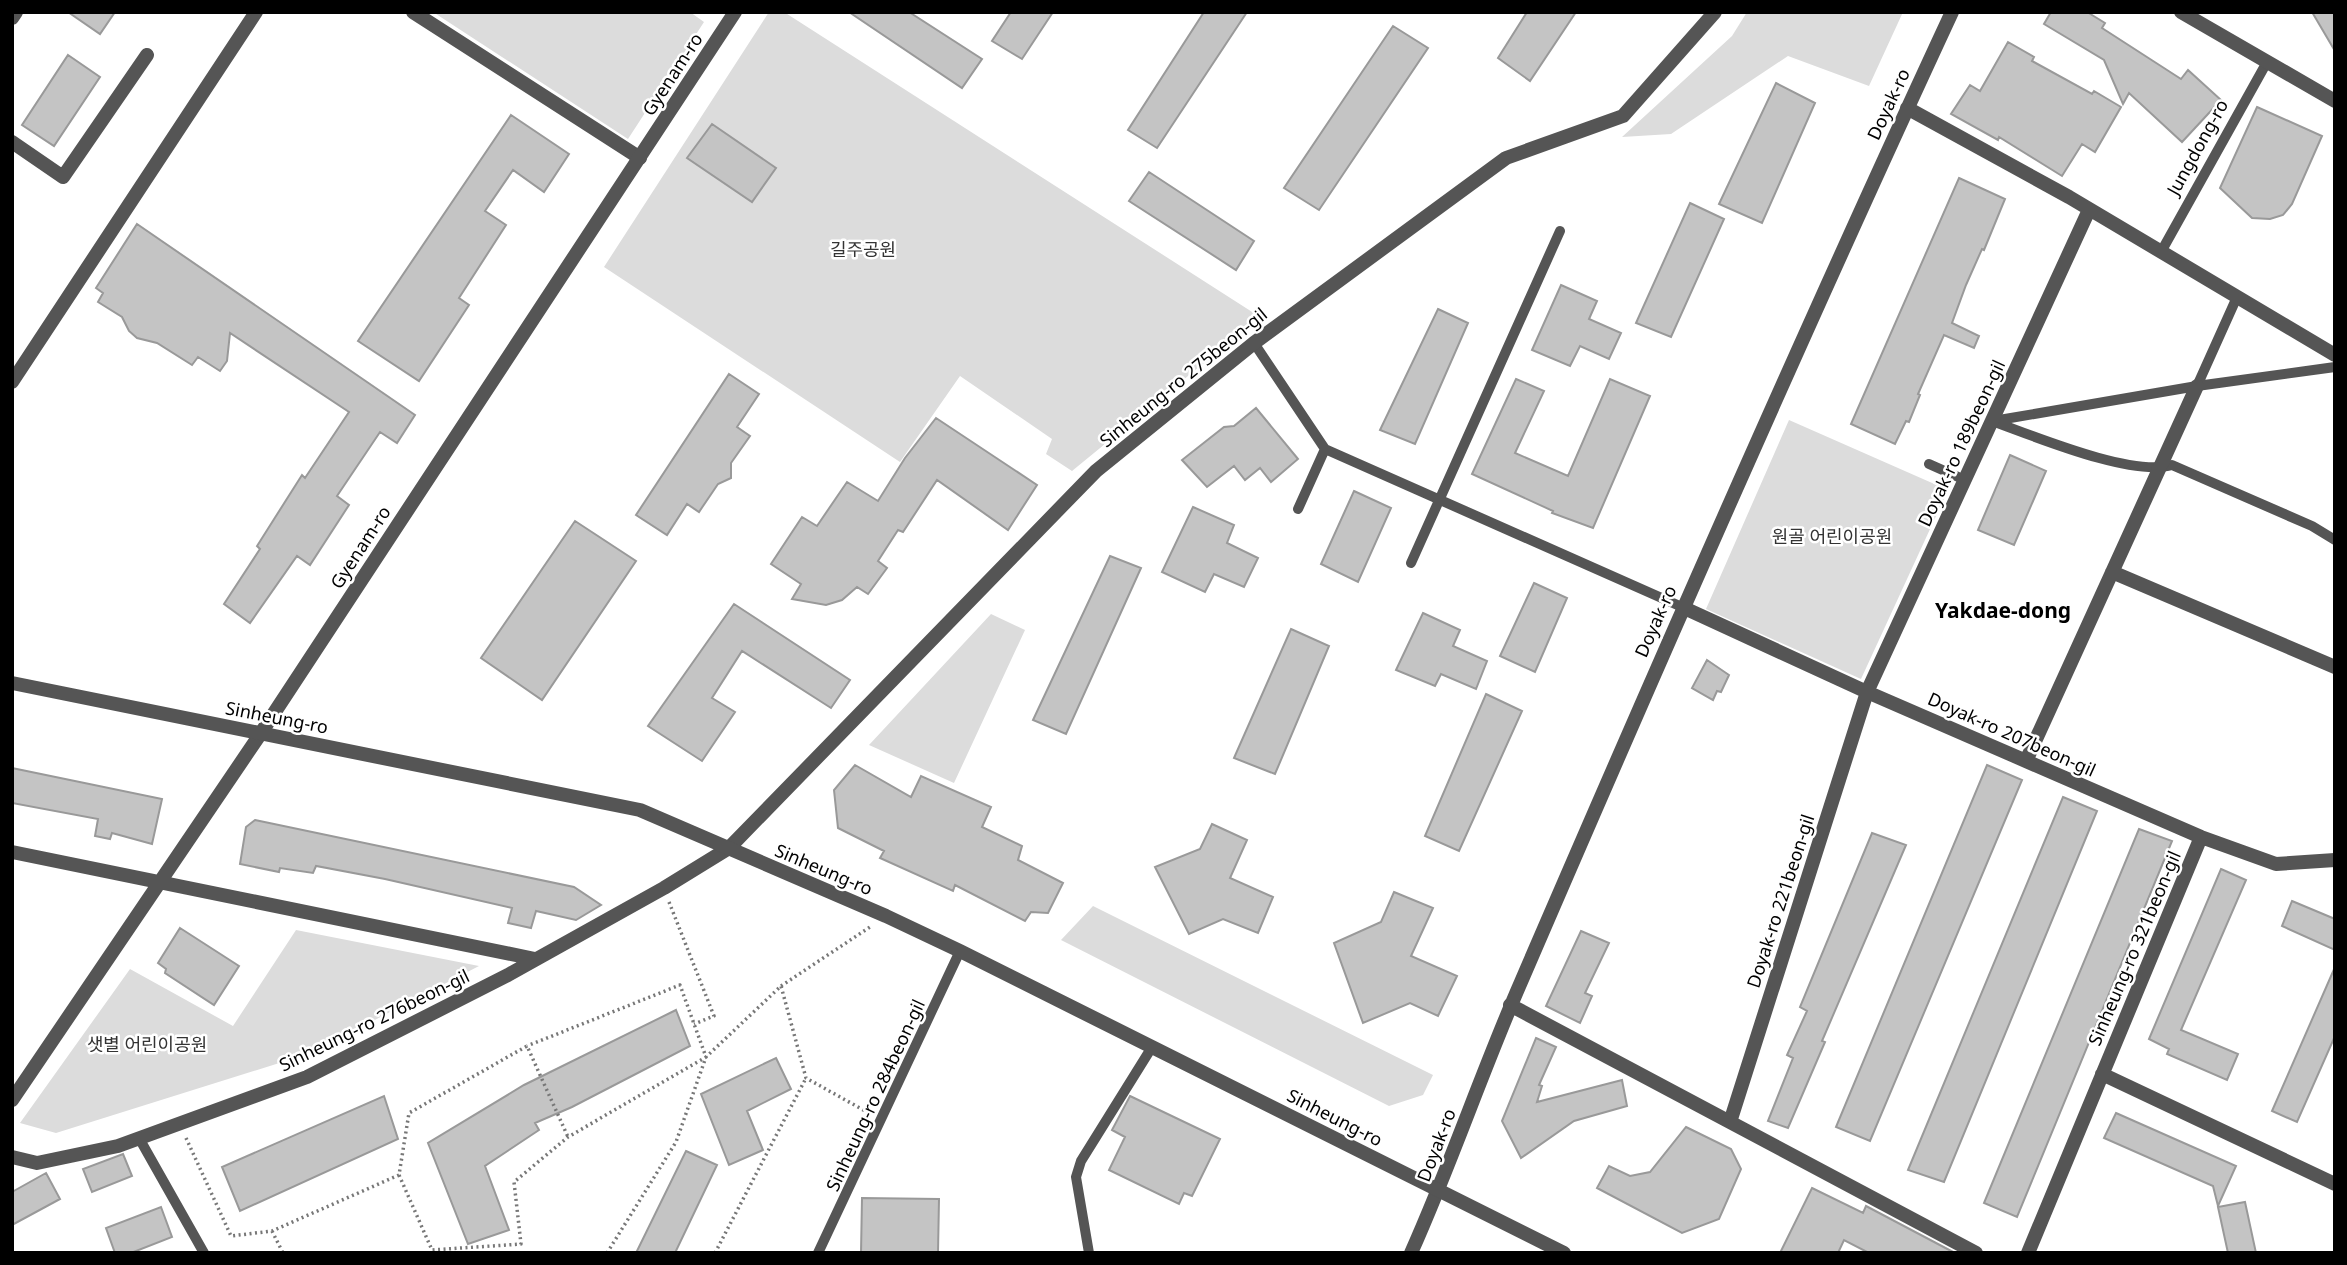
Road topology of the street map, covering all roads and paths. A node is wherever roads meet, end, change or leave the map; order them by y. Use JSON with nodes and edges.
{"nodes":[{"id":1,"x":16,"y":12,"type":"edge"},
{"id":2,"x":256,"y":12,"type":"edge"},
{"id":3,"x":414,"y":12,"type":"edge"},
{"id":4,"x":735,"y":12,"type":"edge"},
{"id":5,"x":1716,"y":12,"type":"edge"},
{"id":6,"x":1952,"y":12,"type":"edge"},
{"id":7,"x":2181,"y":12,"type":"edge"},
{"id":8,"x":12,"y":18,"type":"edge"},
{"id":9,"x":147,"y":55,"type":"dead end"},
{"id":10,"x":2267,"y":62,"type":"junction"},
{"id":11,"x":2335,"y":101,"type":"edge"},
{"id":12,"x":1907,"y":108,"type":"junction"},
{"id":13,"x":12,"y":142,"type":"edge"},
{"id":14,"x":640,"y":158,"type":"junction"},
{"id":15,"x":2089,"y":210,"type":"junction"},
{"id":16,"x":1560,"y":231,"type":"dead end"},
{"id":17,"x":2161,"y":252,"type":"junction"},
{"id":18,"x":2237,"y":297,"type":"junction"},
{"id":19,"x":1254,"y":343,"type":"junction"},
{"id":20,"x":2335,"y":355,"type":"edge"},
{"id":21,"x":2335,"y":367,"type":"edge"},
{"id":22,"x":12,"y":382,"type":"edge"},
{"id":23,"x":2197,"y":386,"type":"junction"},
{"id":24,"x":1992,"y":421,"type":"junction"},
{"id":25,"x":1325,"y":449,"type":"junction"},
{"id":26,"x":1929,"y":464,"type":"dead end"},
{"id":27,"x":2159,"y":469,"type":"junction"},
{"id":28,"x":1965,"y":480,"type":"junction"},
{"id":29,"x":1440,"y":500,"type":"junction"},
{"id":30,"x":1298,"y":509,"type":"dead end"},
{"id":31,"x":2335,"y":540,"type":"edge"},
{"id":32,"x":1411,"y":563,"type":"dead end"},
{"id":33,"x":2112,"y":572,"type":"junction"},
{"id":34,"x":1682,"y":607,"type":"junction"},
{"id":35,"x":2335,"y":667,"type":"edge"},
{"id":36,"x":12,"y":683,"type":"edge"},
{"id":37,"x":1867,"y":692,"type":"junction"},
{"id":38,"x":261,"y":733,"type":"junction"},
{"id":39,"x":2026,"y":761,"type":"junction"},
{"id":40,"x":2201,"y":837,"type":"junction"},
{"id":41,"x":729,"y":848,"type":"junction"},
{"id":42,"x":15,"y":858,"type":"edge"},
{"id":43,"x":2335,"y":860,"type":"edge"},
{"id":44,"x":158,"y":884,"type":"junction"},
{"id":45,"x":664,"y":888,"type":"junction"},
{"id":46,"x":886,"y":916,"type":"junction"},
{"id":47,"x":960,"y":951,"type":"junction"},
{"id":48,"x":536,"y":959,"type":"junction"},
{"id":49,"x":781,"y":986,"type":"junction"},
{"id":50,"x":1510,"y":1006,"type":"junction"},
{"id":51,"x":694,"y":1024,"type":"junction"},
{"id":52,"x":527,"y":1046,"type":"junction"},
{"id":53,"x":1152,"y":1047,"type":"junction"},
{"id":54,"x":706,"y":1057,"type":"junction"},
{"id":55,"x":2102,"y":1074,"type":"junction"},
{"id":56,"x":806,"y":1078,"type":"junction"},
{"id":57,"x":12,"y":1100,"type":"edge"},
{"id":58,"x":881,"y":1120,"type":"junction"},
{"id":59,"x":1730,"y":1122,"type":"junction"},
{"id":60,"x":179,"y":1123,"type":"junction"},
{"id":61,"x":568,"y":1137,"type":"junction"},
{"id":62,"x":139,"y":1138,"type":"junction"},
{"id":63,"x":12,"y":1157,"type":"edge"},
{"id":64,"x":400,"y":1175,"type":"junction"},
{"id":65,"x":2335,"y":1184,"type":"edge"},
{"id":66,"x":1439,"y":1190,"type":"junction"},
{"id":67,"x":272,"y":1231,"type":"junction"},
{"id":68,"x":521,"y":1244,"type":"junction"},
{"id":69,"x":432,"y":1250,"type":"junction"},
{"id":70,"x":204,"y":1253,"type":"edge"},
{"id":71,"x":283,"y":1253,"type":"edge"},
{"id":72,"x":426,"y":1253,"type":"edge"},
{"id":73,"x":519,"y":1253,"type":"edge"},
{"id":74,"x":607,"y":1253,"type":"edge"},
{"id":75,"x":715,"y":1253,"type":"edge"},
{"id":76,"x":818,"y":1253,"type":"edge"},
{"id":77,"x":1089,"y":1253,"type":"edge"},
{"id":78,"x":1411,"y":1253,"type":"edge"},
{"id":79,"x":1564,"y":1253,"type":"edge"},
{"id":80,"x":1976,"y":1253,"type":"edge"},
{"id":81,"x":2028,"y":1253,"type":"edge"}],
"edges":[{"from":1,"to":8,"type":"street"},
{"from":2,"to":22,"type":"street"},
{"from":3,"to":14,"type":"street"},
{"from":4,"to":14,"type":"street","name":"Gyenam-ro"},
{"from":5,"to":19,"type":"street","name":"Sinheung-ro 275beon-gil"},
{"from":6,"to":12,"type":"street","name":"Doyak-ro"},
{"from":7,"to":10,"type":"street"},
{"from":9,"to":13,"type":"street"},
{"from":10,"to":11,"type":"street"},
{"from":10,"to":17,"type":"lane","name":"Jungdong-ro"},
{"from":12,"to":15,"type":"street"},
{"from":12,"to":34,"type":"street","name":"Doyak-ro"},
{"from":14,"to":38,"type":"street","name":"Gyenam-ro"},
{"from":15,"to":17,"type":"street"},
{"from":15,"to":24,"type":"street","name":"Doyak-ro 189beon-gil"},
{"from":16,"to":29,"type":"lane"},
{"from":17,"to":18,"type":"street"},
{"from":18,"to":20,"type":"street"},
{"from":18,"to":23,"type":"lane"},
{"from":19,"to":25,"type":"lane"},
{"from":19,"to":41,"type":"street","name":"Sinheung-ro 275beon-gil"},
{"from":21,"to":23,"type":"lane"},
{"from":23,"to":24,"type":"lane"},
{"from":23,"to":27,"type":"street"},
{"from":24,"to":27,"type":"lane"},
{"from":24,"to":28,"type":"street","name":"Doyak-ro 189beon-gil"},
{"from":25,"to":29,"type":"lane"},
{"from":25,"to":30,"type":"lane"},
{"from":26,"to":28,"type":"lane"},
{"from":27,"to":31,"type":"lane"},
{"from":27,"to":33,"type":"street"},
{"from":28,"to":37,"type":"street","name":"Doyak-ro 189beon-gil"},
{"from":29,"to":32,"type":"lane"},
{"from":29,"to":34,"type":"lane"},
{"from":33,"to":35,"type":"street"},
{"from":33,"to":39,"type":"street"},
{"from":34,"to":37,"type":"street","name":"Doyak-ro 207beon-gil"},
{"from":34,"to":50,"type":"street","name":"Doyak-ro"},
{"from":36,"to":38,"type":"street","name":"Sinheung-ro"},
{"from":37,"to":39,"type":"street","name":"Doyak-ro 207beon-gil"},
{"from":37,"to":59,"type":"street","name":"Doyak-ro 221beon-gil"},
{"from":38,"to":41,"type":"street","name":"Sinheung-ro"},
{"from":38,"to":44,"type":"street","name":"Gyenam-ro"},
{"from":39,"to":40,"type":"street","name":"Doyak-ro 207beon-gil"},
{"from":40,"to":43,"type":"street","name":"Doyak-ro 207beon-gil"},
{"from":40,"to":55,"type":"street","name":"Sinheung-ro 321beon-gil"},
{"from":41,"to":45,"type":"street","name":"Sinheung-ro 276beon-gil"},
{"from":41,"to":46,"type":"street","name":"Sinheung-ro"},
{"from":42,"to":44,"type":"street"},
{"from":44,"to":48,"type":"street"},
{"from":44,"to":57,"type":"street","name":"Gyenam-ro"},
{"from":45,"to":48,"type":"street","name":"Sinheung-ro 276beon-gil"},
{"from":45,"to":51,"type":"path"},
{"from":46,"to":47,"type":"street","name":"Sinheung-ro"},
{"from":46,"to":49,"type":"path"},
{"from":47,"to":53,"type":"street","name":"Sinheung-ro"},
{"from":47,"to":58,"type":"lane","name":"Sinheung-ro 284beon-gil"},
{"from":48,"to":60,"type":"street","name":"Sinheung-ro 276beon-gil"},
{"from":49,"to":54,"type":"path"},
{"from":49,"to":56,"type":"path"},
{"from":50,"to":59,"type":"street"},
{"from":50,"to":66,"type":"street","name":"Doyak-ro"},
{"from":51,"to":52,"type":"path"},
{"from":51,"to":54,"type":"path"},
{"from":52,"to":61,"type":"path"},
{"from":52,"to":64,"type":"path"},
{"from":53,"to":66,"type":"street","name":"Sinheung-ro"},
{"from":53,"to":77,"type":"lane"},
{"from":54,"to":61,"type":"path"},
{"from":54,"to":74,"type":"path"},
{"from":55,"to":65,"type":"street","name":"Sinheung-ro 321beon-gil"},
{"from":55,"to":81,"type":"street","name":"Sinheung-ro 321beon-gil"},
{"from":56,"to":58,"type":"path"},
{"from":56,"to":75,"type":"path"},
{"from":58,"to":76,"type":"lane","name":"Sinheung-ro 284beon-gil"},
{"from":59,"to":80,"type":"street"},
{"from":60,"to":62,"type":"street","name":"Sinheung-ro 276beon-gil"},
{"from":60,"to":67,"type":"path"},
{"from":61,"to":68,"type":"path"},
{"from":62,"to":63,"type":"street","name":"Sinheung-ro 276beon-gil"},
{"from":62,"to":70,"type":"lane"},
{"from":64,"to":67,"type":"path"},
{"from":64,"to":69,"type":"path"},
{"from":66,"to":78,"type":"street","name":"Doyak-ro"},
{"from":66,"to":79,"type":"street","name":"Sinheung-ro"},
{"from":67,"to":71,"type":"path"},
{"from":68,"to":69,"type":"path"},
{"from":68,"to":73,"type":"path"},
{"from":69,"to":72,"type":"path"}]}
